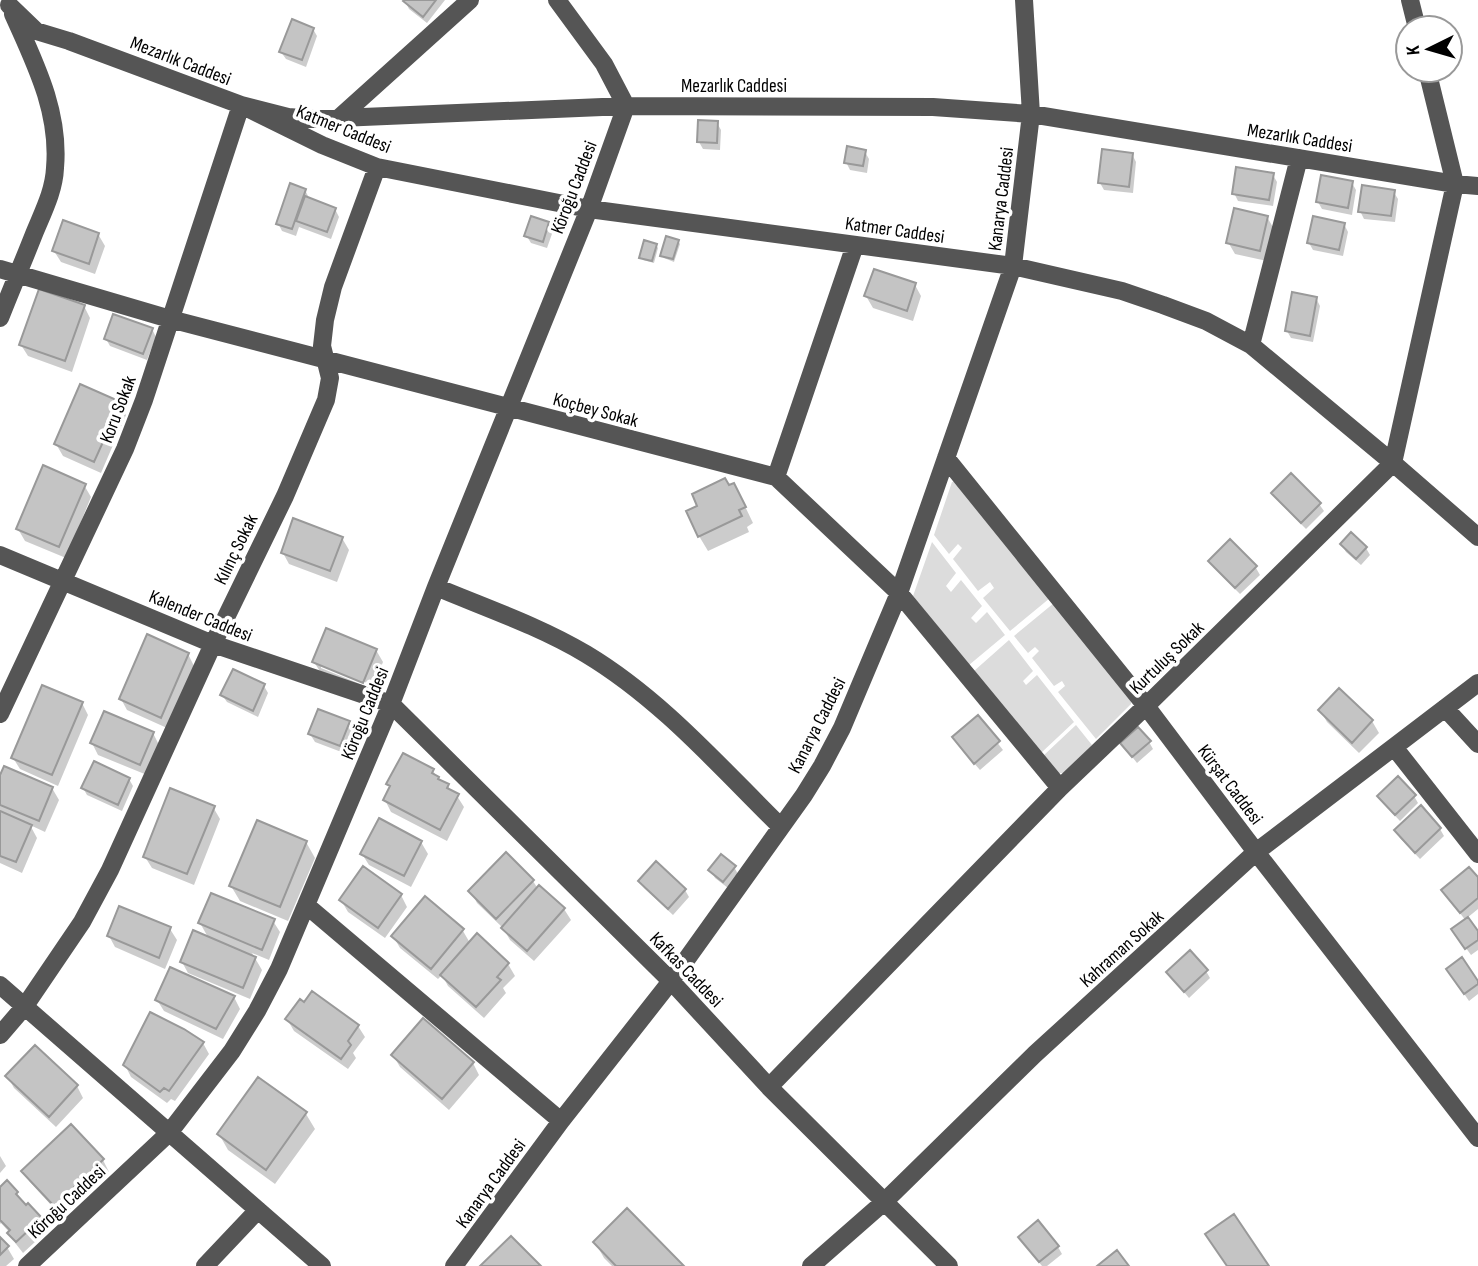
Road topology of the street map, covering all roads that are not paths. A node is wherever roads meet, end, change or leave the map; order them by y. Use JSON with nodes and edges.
{"nodes":[{"id":1,"x":470,"y":0,"type":"edge"},
{"id":2,"x":557,"y":0,"type":"edge"},
{"id":3,"x":1024,"y":0,"type":"edge"},
{"id":4,"x":7,"y":7,"type":"edge"},
{"id":5,"x":1430,"y":84,"type":"edge"},
{"id":6,"x":241,"y":105,"type":"junction"},
{"id":7,"x":626,"y":106,"type":"junction"},
{"id":8,"x":1031,"y":114,"type":"junction"},
{"id":9,"x":339,"y":118,"type":"junction"},
{"id":10,"x":1299,"y":158,"type":"junction"},
{"id":11,"x":377,"y":167,"type":"junction"},
{"id":12,"x":1455,"y":184,"type":"junction"},
{"id":13,"x":1478,"y":186,"type":"edge"},
{"id":14,"x":589,"y":209,"type":"junction"},
{"id":15,"x":855,"y":245,"type":"junction"},
{"id":16,"x":1013,"y":266,"type":"junction"},
{"id":17,"x":0,"y":269,"type":"edge"},
{"id":18,"x":18,"y":274,"type":"junction"},
{"id":19,"x":0,"y":318,"type":"edge"},
{"id":20,"x":170,"y":319,"type":"junction"},
{"id":21,"x":1251,"y":345,"type":"junction"},
{"id":22,"x":325,"y":360,"type":"junction"},
{"id":23,"x":508,"y":408,"type":"junction"},
{"id":24,"x":946,"y":458,"type":"junction"},
{"id":25,"x":1393,"y":463,"type":"junction"},
{"id":26,"x":776,"y":477,"type":"junction"},
{"id":27,"x":1478,"y":537,"type":"edge"},
{"id":28,"x":0,"y":555,"type":"edge"},
{"id":29,"x":62,"y":580,"type":"junction"},
{"id":30,"x":436,"y":587,"type":"junction"},
{"id":31,"x":899,"y":593,"type":"junction"},
{"id":32,"x":213,"y":644,"type":"junction"},
{"id":33,"x":1478,"y":683,"type":"edge"},
{"id":34,"x":391,"y":705,"type":"junction"},
{"id":35,"x":1146,"y":706,"type":"junction"},
{"id":36,"x":1445,"y":708,"type":"junction"},
{"id":37,"x":0,"y":714,"type":"edge"},
{"id":38,"x":1478,"y":744,"type":"edge"},
{"id":39,"x":1394,"y":747,"type":"junction"},
{"id":40,"x":1059,"y":788,"type":"junction"},
{"id":41,"x":781,"y":827,"type":"junction"},
{"id":42,"x":1256,"y":852,"type":"junction"},
{"id":43,"x":1478,"y":854,"type":"edge"},
{"id":44,"x":306,"y":905,"type":"junction"},
{"id":45,"x":671,"y":981,"type":"junction"},
{"id":46,"x":0,"y":985,"type":"edge"},
{"id":47,"x":25,"y":1006,"type":"junction"},
{"id":48,"x":0,"y":1035,"type":"edge"},
{"id":49,"x":769,"y":1087,"type":"junction"},
{"id":50,"x":561,"y":1121,"type":"junction"},
{"id":51,"x":169,"y":1133,"type":"junction"},
{"id":52,"x":1478,"y":1138,"type":"edge"},
{"id":53,"x":884,"y":1202,"type":"junction"},
{"id":54,"x":258,"y":1210,"type":"junction"},
{"id":55,"x":27,"y":1266,"type":"edge"},
{"id":56,"x":205,"y":1266,"type":"edge"},
{"id":57,"x":322,"y":1266,"type":"edge"},
{"id":58,"x":454,"y":1266,"type":"edge"},
{"id":59,"x":811,"y":1266,"type":"edge"},
{"id":60,"x":949,"y":1266,"type":"edge"}],
"edges":[{"from":1,"to":9,"type":"street"},
{"from":2,"to":7,"type":"street"},
{"from":3,"to":8,"type":"street","name":"Kanarya Caddesi"},
{"from":4,"to":6,"type":"street","name":"Mezarlık Caddesi"},
{"from":4,"to":18,"type":"street"},
{"from":5,"to":12,"type":"street"},
{"from":6,"to":9,"type":"street","name":"Mezarlık Caddesi"},
{"from":6,"to":11,"type":"street","name":"Katmer Caddesi"},
{"from":6,"to":20,"type":"street","name":"Koru Sokak"},
{"from":7,"to":8,"type":"street","name":"Mezarlık Caddesi"},
{"from":7,"to":9,"type":"street","name":"Mezarlık Caddesi"},
{"from":7,"to":14,"type":"street","name":"Köroğu Caddesi"},
{"from":8,"to":10,"type":"street","name":"Mezarlık Caddesi"},
{"from":8,"to":16,"type":"street","name":"Kanarya Caddesi"},
{"from":10,"to":12,"type":"street","name":"Mezarlık Caddesi"},
{"from":10,"to":21,"type":"street"},
{"from":11,"to":14,"type":"street","name":"Katmer Caddesi"},
{"from":11,"to":22,"type":"street","name":"Kılınç Sokak"},
{"from":12,"to":13,"type":"street","name":"Mezarlık Caddesi"},
{"from":12,"to":25,"type":"street"},
{"from":14,"to":15,"type":"street","name":"Katmer Caddesi"},
{"from":14,"to":23,"type":"street","name":"Köroğu Caddesi"},
{"from":15,"to":16,"type":"street","name":"Katmer Caddesi"},
{"from":15,"to":26,"type":"street"},
{"from":16,"to":21,"type":"street","name":"Katmer Caddesi"},
{"from":16,"to":24,"type":"street","name":"Kanarya Caddesi"},
{"from":17,"to":18,"type":"street","name":"Koçbey Sokak"},
{"from":18,"to":19,"type":"street"},
{"from":18,"to":20,"type":"street","name":"Koçbey Sokak"},
{"from":20,"to":22,"type":"street","name":"Koçbey Sokak"},
{"from":20,"to":29,"type":"street","name":"Koru Sokak"},
{"from":21,"to":25,"type":"street","name":"Katmer Caddesi"},
{"from":22,"to":23,"type":"street","name":"Koçbey Sokak"},
{"from":22,"to":32,"type":"street","name":"Kılınç Sokak"},
{"from":23,"to":26,"type":"street","name":"Koçbey Sokak"},
{"from":23,"to":30,"type":"street","name":"Köroğu Caddesi"},
{"from":24,"to":31,"type":"street","name":"Kanarya Caddesi"},
{"from":24,"to":35,"type":"street","name":"Kürşat Caddesi"},
{"from":25,"to":27,"type":"street","name":"Katmer Caddesi"},
{"from":25,"to":35,"type":"street","name":"Kurtuluş Sokak"},
{"from":26,"to":31,"type":"street","name":"Koçbey Sokak"},
{"from":28,"to":29,"type":"street","name":"Kalender Caddesi"},
{"from":29,"to":32,"type":"street","name":"Kalender Caddesi"},
{"from":29,"to":37,"type":"street","name":"Koru Sokak"},
{"from":30,"to":34,"type":"street","name":"Köroğu Caddesi"},
{"from":30,"to":41,"type":"street"},
{"from":31,"to":40,"type":"street","name":"Koçbey Sokak"},
{"from":31,"to":41,"type":"street","name":"Kanarya Caddesi"},
{"from":32,"to":34,"type":"street","name":"Kalender Caddesi"},
{"from":32,"to":47,"type":"street","name":"Kılınç Sokak"},
{"from":33,"to":36,"type":"street","name":"Kahraman Sokak"},
{"from":34,"to":44,"type":"street","name":"Köroğu Caddesi"},
{"from":34,"to":45,"type":"street","name":"Kafkas Caddesi"},
{"from":35,"to":40,"type":"street","name":"Kurtuluş Sokak"},
{"from":35,"to":42,"type":"street","name":"Kürşat Caddesi"},
{"from":36,"to":38,"type":"street"},
{"from":36,"to":39,"type":"street","name":"Kahraman Sokak"},
{"from":39,"to":42,"type":"street","name":"Kahraman Sokak"},
{"from":39,"to":43,"type":"street"},
{"from":40,"to":49,"type":"street","name":"Kurtuluş Sokak"},
{"from":41,"to":45,"type":"street","name":"Kanarya Caddesi"},
{"from":42,"to":52,"type":"street","name":"Kürşat Caddesi"},
{"from":42,"to":53,"type":"street","name":"Kahraman Sokak"},
{"from":44,"to":50,"type":"street"},
{"from":44,"to":51,"type":"street","name":"Köroğu Caddesi"},
{"from":45,"to":49,"type":"street","name":"Kafkas Caddesi"},
{"from":45,"to":50,"type":"street","name":"Kanarya Caddesi"},
{"from":46,"to":47,"type":"street"},
{"from":47,"to":48,"type":"street","name":"Kılınç Sokak"},
{"from":47,"to":51,"type":"street"},
{"from":49,"to":53,"type":"street","name":"Kafkas Caddesi"},
{"from":50,"to":58,"type":"street","name":"Kanarya Caddesi"},
{"from":51,"to":54,"type":"street"},
{"from":51,"to":55,"type":"street","name":"Köroğu Caddesi"},
{"from":53,"to":59,"type":"street","name":"Kahraman Sokak"},
{"from":53,"to":60,"type":"street","name":"Kafkas Caddesi"},
{"from":54,"to":56,"type":"street"},
{"from":54,"to":57,"type":"street"}]}
